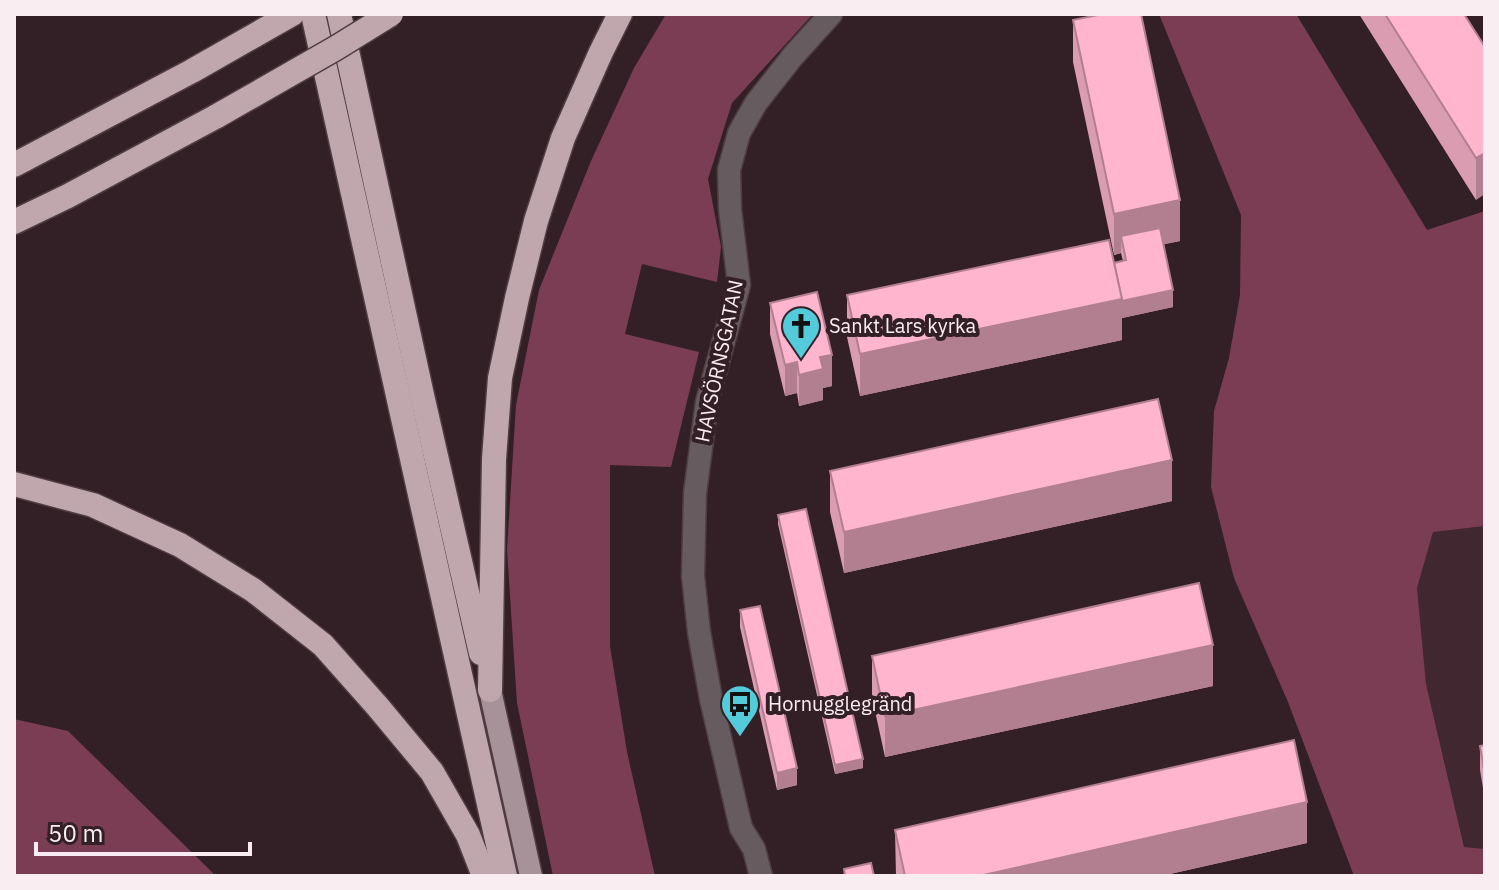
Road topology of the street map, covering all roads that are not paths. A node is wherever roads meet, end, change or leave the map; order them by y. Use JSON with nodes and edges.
{"nodes":[{"id":1,"x":292,"y":14,"type":"edge"},
{"id":2,"x":313,"y":14,"type":"edge"},
{"id":3,"x":339,"y":14,"type":"edge"},
{"id":4,"x":391,"y":14,"type":"edge"},
{"id":5,"x":620,"y":14,"type":"edge"},
{"id":6,"x":831,"y":14,"type":"edge"},
{"id":7,"x":14,"y":165,"type":"edge"},
{"id":8,"x":14,"y":222,"type":"edge"},
{"id":9,"x":14,"y":484,"type":"edge"},
{"id":10,"x":490,"y":690,"type":"junction"},
{"id":11,"x":484,"y":876,"type":"edge"},
{"id":12,"x":505,"y":876,"type":"edge"},
{"id":13,"x":531,"y":876,"type":"edge"},
{"id":14,"x":761,"y":876,"type":"edge"}],
"edges":[{"from":1,"to":7,"type":"highway"},
{"from":2,"to":12,"type":"highway"},
{"from":3,"to":10,"type":"highway"},
{"from":4,"to":8,"type":"highway","bridge":true},
{"from":5,"to":10,"type":"highway"},
{"from":6,"to":14,"type":"street","name":"HAVSÖRNSGATAN"},
{"from":9,"to":11,"type":"highway"},
{"from":10,"to":13,"type":"main road"}]}
